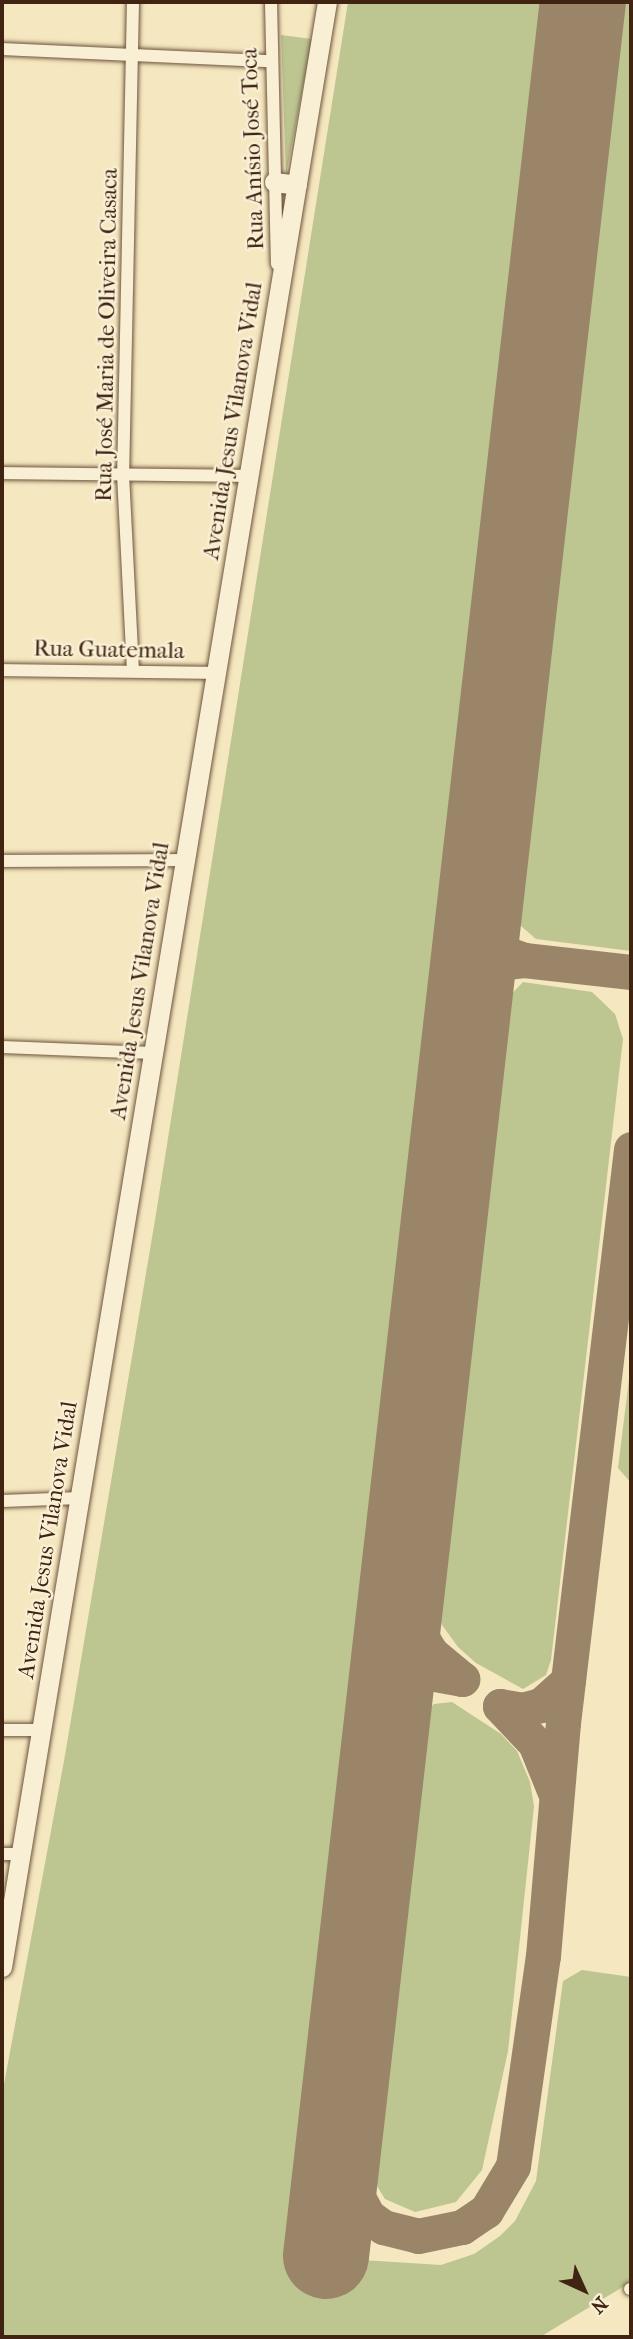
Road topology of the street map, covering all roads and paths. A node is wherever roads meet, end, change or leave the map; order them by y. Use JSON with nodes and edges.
{"nodes":[{"id":1,"x":133,"y":2,"type":"edge"},
{"id":2,"x":271,"y":2,"type":"edge"},
{"id":3,"x":327,"y":2,"type":"edge"},
{"id":4,"x":2,"y":49,"type":"edge"},
{"id":5,"x":132,"y":52,"type":"junction"},
{"id":6,"x":270,"y":61,"type":"junction"},
{"id":7,"x":274,"y":182,"type":"junction"},
{"id":8,"x":297,"y":185,"type":"junction"},
{"id":9,"x":278,"y":295,"type":"junction"},
{"id":10,"x":2,"y":472,"type":"edge"},
{"id":11,"x":123,"y":474,"type":"junction"},
{"id":12,"x":248,"y":476,"type":"junction"},
{"id":13,"x":2,"y":670,"type":"edge"},
{"id":14,"x":133,"y":670,"type":"junction"},
{"id":15,"x":216,"y":673,"type":"junction"},
{"id":16,"x":185,"y":860,"type":"junction"},
{"id":17,"x":2,"y":861,"type":"edge"},
{"id":18,"x":2,"y":1047,"type":"edge"},
{"id":19,"x":153,"y":1054,"type":"junction"},
{"id":20,"x":79,"y":1498,"type":"junction"},
{"id":21,"x":2,"y":1500,"type":"edge"},
{"id":22,"x":2,"y":1730,"type":"edge"},
{"id":23,"x":41,"y":1730,"type":"junction"},
{"id":24,"x":11,"y":1854,"type":"edge"},
{"id":25,"x":2,"y":1967,"type":"edge"}],
"edges":[{"from":1,"to":5,"type":"street","name":"Rua José Maria de Oliveira Casaca"},
{"from":2,"to":6,"type":"street","name":"Rua Anísio José Toca"},
{"from":3,"to":8,"type":"street","name":"Avenida Jesus Vilanova Vidal"},
{"from":4,"to":5,"type":"street"},
{"from":5,"to":6,"type":"street"},
{"from":5,"to":11,"type":"street","name":"Rua José Maria de Oliveira Casaca"},
{"from":6,"to":7,"type":"street","name":"Rua Anísio José Toca"},
{"from":7,"to":8,"type":"street"},
{"from":7,"to":9,"type":"street","name":"Rua Anísio José Toca"},
{"from":8,"to":9,"type":"street","name":"Avenida Jesus Vilanova Vidal"},
{"from":9,"to":12,"type":"street","name":"Avenida Jesus Vilanova Vidal"},
{"from":10,"to":11,"type":"street"},
{"from":11,"to":12,"type":"street"},
{"from":11,"to":14,"type":"street","name":"Rua José Maria de Oliveira Casaca"},
{"from":12,"to":15,"type":"street","name":"Avenida Jesus Vilanova Vidal"},
{"from":13,"to":14,"type":"street","name":"Rua Guatemala"},
{"from":14,"to":15,"type":"street","name":"Rua Guatemala"},
{"from":15,"to":16,"type":"street","name":"Avenida Jesus Vilanova Vidal"},
{"from":16,"to":17,"type":"street"},
{"from":16,"to":19,"type":"street","name":"Avenida Jesus Vilanova Vidal"},
{"from":18,"to":19,"type":"street"},
{"from":19,"to":20,"type":"street","name":"Avenida Jesus Vilanova Vidal"},
{"from":20,"to":21,"type":"street"},
{"from":20,"to":23,"type":"street","name":"Avenida Jesus Vilanova Vidal"},
{"from":22,"to":23,"type":"street"},
{"from":23,"to":24,"type":"street","name":"Avenida Jesus Vilanova Vidal"},
{"from":24,"to":25,"type":"street","name":"Avenida Jesus Vilanova Vidal"}]}
